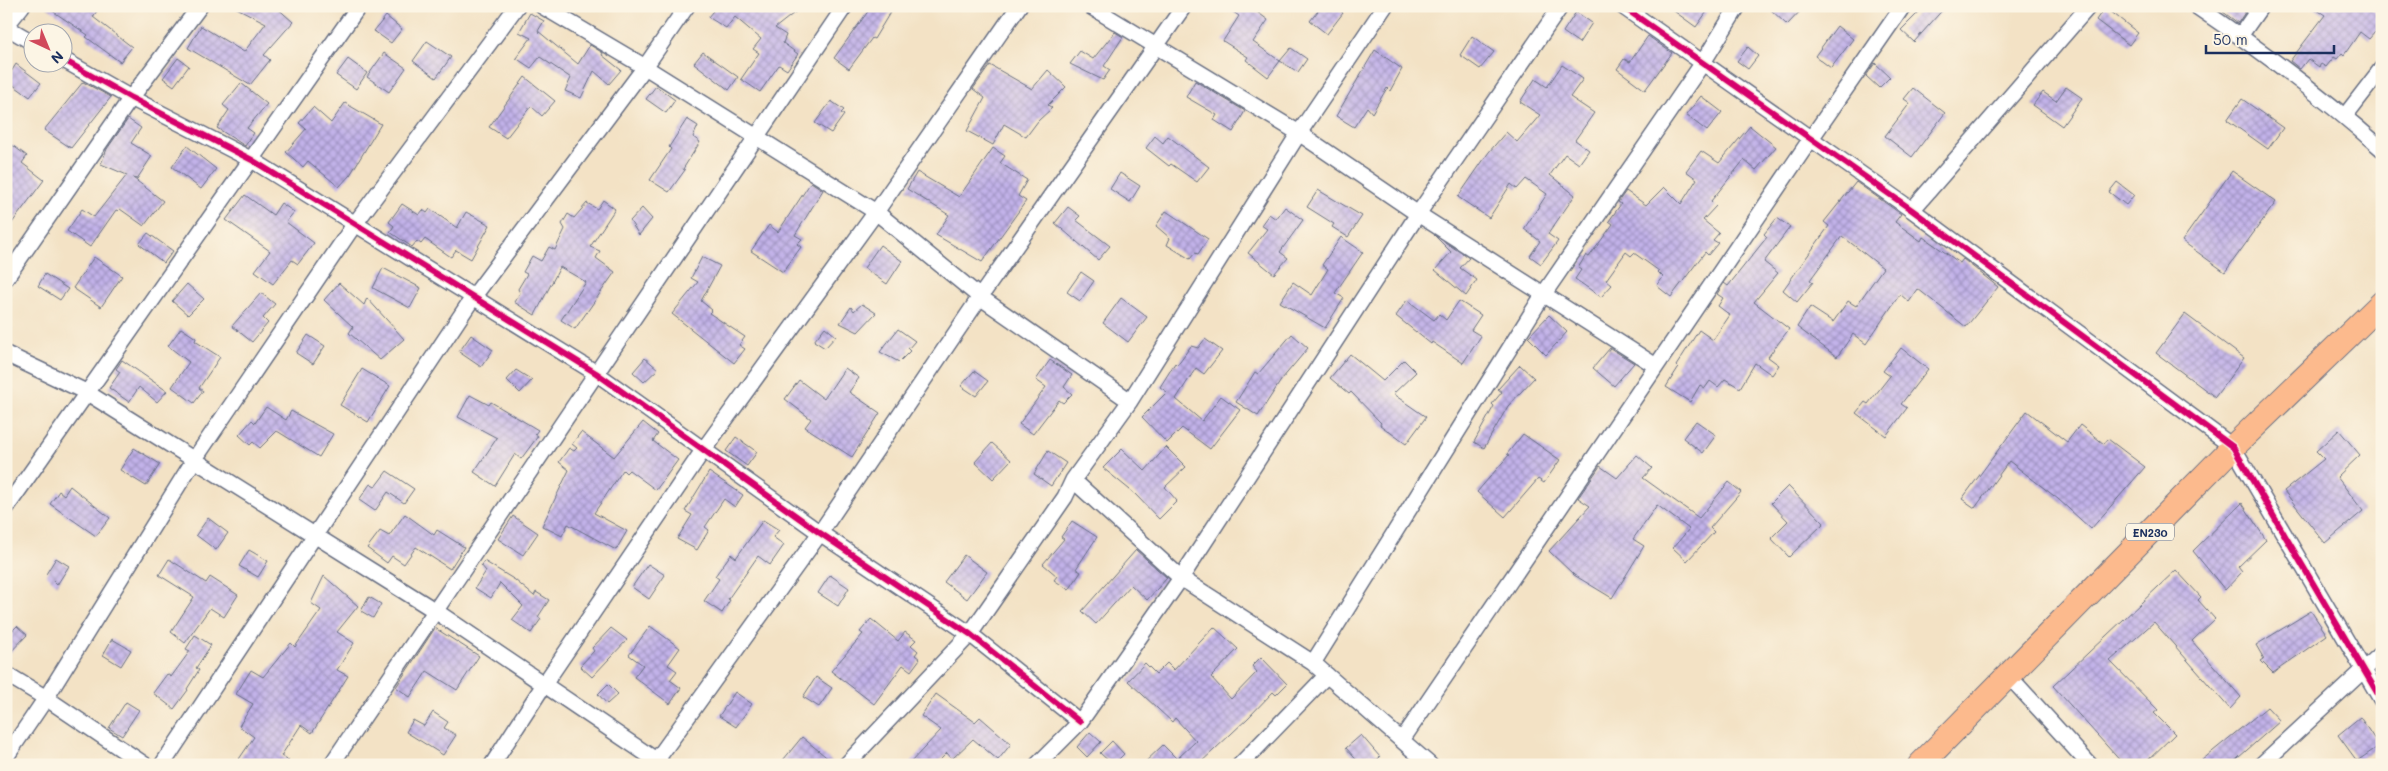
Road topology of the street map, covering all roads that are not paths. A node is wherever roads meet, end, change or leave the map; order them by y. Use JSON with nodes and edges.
{"nodes":[{"id":1,"x":22,"y":6,"type":"edge"},
{"id":2,"x":200,"y":6,"type":"edge"},
{"id":3,"x":359,"y":6,"type":"edge"},
{"id":4,"x":517,"y":6,"type":"edge"},
{"id":5,"x":542,"y":6,"type":"edge"},
{"id":6,"x":687,"y":6,"type":"edge"},
{"id":7,"x":845,"y":6,"type":"edge"},
{"id":8,"x":1019,"y":6,"type":"edge"},
{"id":9,"x":1090,"y":6,"type":"edge"},
{"id":10,"x":1184,"y":6,"type":"edge"},
{"id":11,"x":1385,"y":6,"type":"edge"},
{"id":12,"x":1562,"y":6,"type":"edge"},
{"id":13,"x":1622,"y":6,"type":"edge"},
{"id":14,"x":1738,"y":6,"type":"edge"},
{"id":15,"x":1904,"y":6,"type":"edge"},
{"id":16,"x":2089,"y":6,"type":"edge"},
{"id":17,"x":2196,"y":6,"type":"edge"},
{"id":18,"x":2261,"y":6,"type":"edge"},
{"id":19,"x":6,"y":27,"type":"edge"},
{"id":20,"x":22,"y":36,"type":"edge"},
{"id":21,"x":2240,"y":36,"type":"junction"},
{"id":22,"x":1154,"y":45,"type":"junction"},
{"id":23,"x":1702,"y":64,"type":"junction"},
{"id":24,"x":72,"y":65,"type":"edge"},
{"id":25,"x":645,"y":67,"type":"junction"},
{"id":26,"x":2382,"y":68,"type":"edge"},
{"id":27,"x":131,"y":98,"type":"junction"},
{"id":28,"x":2345,"y":116,"type":"junction"},
{"id":29,"x":1299,"y":134,"type":"junction"},
{"id":30,"x":757,"y":137,"type":"junction"},
{"id":31,"x":1810,"y":140,"type":"junction"},
{"id":32,"x":2382,"y":149,"type":"edge"},
{"id":33,"x":252,"y":160,"type":"junction"},
{"id":34,"x":1912,"y":210,"type":"junction"},
{"id":35,"x":876,"y":212,"type":"junction"},
{"id":36,"x":1418,"y":214,"type":"junction"},
{"id":37,"x":354,"y":225,"type":"junction"},
{"id":38,"x":6,"y":278,"type":"edge"},
{"id":39,"x":1543,"y":295,"type":"junction"},
{"id":40,"x":474,"y":296,"type":"junction"},
{"id":41,"x":980,"y":297,"type":"junction"},
{"id":42,"x":2382,"y":303,"type":"edge"},
{"id":43,"x":6,"y":354,"type":"edge"},
{"id":44,"x":1656,"y":366,"type":"junction"},
{"id":45,"x":596,"y":373,"type":"junction"},
{"id":46,"x":86,"y":392,"type":"junction"},
{"id":47,"x":1130,"y":401,"type":"junction"},
{"id":48,"x":2233,"y":447,"type":"junction"},
{"id":49,"x":704,"y":449,"type":"junction"},
{"id":50,"x":194,"y":460,"type":"junction"},
{"id":51,"x":1073,"y":480,"type":"junction"},
{"id":52,"x":6,"y":508,"type":"edge"},
{"id":53,"x":820,"y":533,"type":"junction"},
{"id":54,"x":314,"y":536,"type":"junction"},
{"id":55,"x":1180,"y":578,"type":"junction"},
{"id":56,"x":434,"y":610,"type":"junction"},
{"id":57,"x":970,"y":634,"type":"junction"},
{"id":58,"x":2382,"y":653,"type":"edge"},
{"id":59,"x":1313,"y":663,"type":"junction"},
{"id":60,"x":2363,"y":670,"type":"junction"},
{"id":61,"x":6,"y":674,"type":"edge"},
{"id":62,"x":1327,"y":675,"type":"junction"},
{"id":63,"x":2009,"y":676,"type":"junction"},
{"id":64,"x":545,"y":683,"type":"junction"},
{"id":65,"x":46,"y":698,"type":"junction"},
{"id":66,"x":2382,"y":701,"type":"edge"},
{"id":67,"x":1080,"y":722,"type":"junction"},
{"id":68,"x":1402,"y":740,"type":"junction"},
{"id":69,"x":6,"y":757,"type":"edge"},
{"id":70,"x":658,"y":763,"type":"edge"},
{"id":71,"x":146,"y":765,"type":"edge"},
{"id":72,"x":162,"y":765,"type":"edge"},
{"id":73,"x":330,"y":765,"type":"edge"},
{"id":74,"x":492,"y":765,"type":"edge"},
{"id":75,"x":846,"y":765,"type":"edge"},
{"id":76,"x":1037,"y":765,"type":"edge"},
{"id":77,"x":1240,"y":765,"type":"edge"},
{"id":78,"x":1430,"y":765,"type":"edge"},
{"id":79,"x":1920,"y":765,"type":"edge"},
{"id":80,"x":2090,"y":765,"type":"edge"},
{"id":81,"x":2261,"y":765,"type":"edge"}],
"edges":[{"from":1,"to":19,"type":"street"},
{"from":2,"to":27,"type":"street"},
{"from":3,"to":33,"type":"street"},
{"from":4,"to":37,"type":"street"},
{"from":5,"to":25,"type":"street"},
{"from":6,"to":25,"type":"street"},
{"from":7,"to":30,"type":"street"},
{"from":8,"to":35,"type":"street"},
{"from":9,"to":22,"type":"street"},
{"from":10,"to":22,"type":"street"},
{"from":11,"to":29,"type":"street"},
{"from":12,"to":36,"type":"street"},
{"from":13,"to":23,"type":"street"},
{"from":14,"to":23,"type":"street"},
{"from":15,"to":31,"type":"street"},
{"from":16,"to":34,"type":"street"},
{"from":17,"to":21,"type":"street"},
{"from":18,"to":21,"type":"street"},
{"from":19,"to":20,"type":"street"},
{"from":21,"to":28,"type":"street"},
{"from":22,"to":29,"type":"street"},
{"from":22,"to":41,"type":"street"},
{"from":23,"to":31,"type":"street"},
{"from":23,"to":39,"type":"street"},
{"from":24,"to":27,"type":"street"},
{"from":25,"to":30,"type":"street"},
{"from":25,"to":40,"type":"street"},
{"from":26,"to":28,"type":"street"},
{"from":27,"to":33,"type":"street"},
{"from":27,"to":38,"type":"street"},
{"from":28,"to":32,"type":"street"},
{"from":29,"to":36,"type":"street"},
{"from":29,"to":47,"type":"street"},
{"from":30,"to":35,"type":"street"},
{"from":30,"to":45,"type":"street"},
{"from":31,"to":34,"type":"street"},
{"from":31,"to":44,"type":"street"},
{"from":33,"to":37,"type":"street"},
{"from":33,"to":46,"type":"street"},
{"from":34,"to":48,"type":"street"},
{"from":35,"to":41,"type":"street"},
{"from":35,"to":49,"type":"street"},
{"from":36,"to":39,"type":"street"},
{"from":36,"to":55,"type":"street"},
{"from":37,"to":40,"type":"street"},
{"from":37,"to":50,"type":"street"},
{"from":39,"to":44,"type":"street"},
{"from":39,"to":59,"type":"street"},
{"from":40,"to":45,"type":"street"},
{"from":40,"to":54,"type":"street"},
{"from":41,"to":47,"type":"street"},
{"from":41,"to":53,"type":"street"},
{"from":42,"to":48,"type":"main road","number":"EN230"},
{"from":43,"to":46,"type":"street"},
{"from":44,"to":68,"type":"street"},
{"from":45,"to":49,"type":"street"},
{"from":45,"to":56,"type":"street"},
{"from":46,"to":50,"type":"street"},
{"from":46,"to":52,"type":"street"},
{"from":47,"to":51,"type":"street"},
{"from":48,"to":60,"type":"street"},
{"from":48,"to":63,"type":"main road","number":"EN230"},
{"from":49,"to":53,"type":"street"},
{"from":49,"to":64,"type":"street"},
{"from":50,"to":54,"type":"street"},
{"from":50,"to":65,"type":"street"},
{"from":51,"to":55,"type":"street"},
{"from":51,"to":57,"type":"street"},
{"from":53,"to":57,"type":"street"},
{"from":53,"to":70,"type":"street"},
{"from":54,"to":56,"type":"street"},
{"from":54,"to":72,"type":"street"},
{"from":55,"to":59,"type":"street"},
{"from":55,"to":67,"type":"street"},
{"from":56,"to":64,"type":"street"},
{"from":56,"to":73,"type":"street"},
{"from":57,"to":67,"type":"street"},
{"from":57,"to":75,"type":"street"},
{"from":58,"to":60,"type":"street"},
{"from":59,"to":62,"type":"street"},
{"from":60,"to":66,"type":"street"},
{"from":60,"to":81,"type":"street"},
{"from":61,"to":65,"type":"street"},
{"from":62,"to":68,"type":"street"},
{"from":62,"to":77,"type":"street"},
{"from":63,"to":79,"type":"main road","number":"EN230"},
{"from":63,"to":80,"type":"street"},
{"from":64,"to":70,"type":"street"},
{"from":64,"to":74,"type":"street"},
{"from":65,"to":69,"type":"street"},
{"from":65,"to":71,"type":"street"},
{"from":67,"to":76,"type":"street"},
{"from":68,"to":78,"type":"street"}]}
